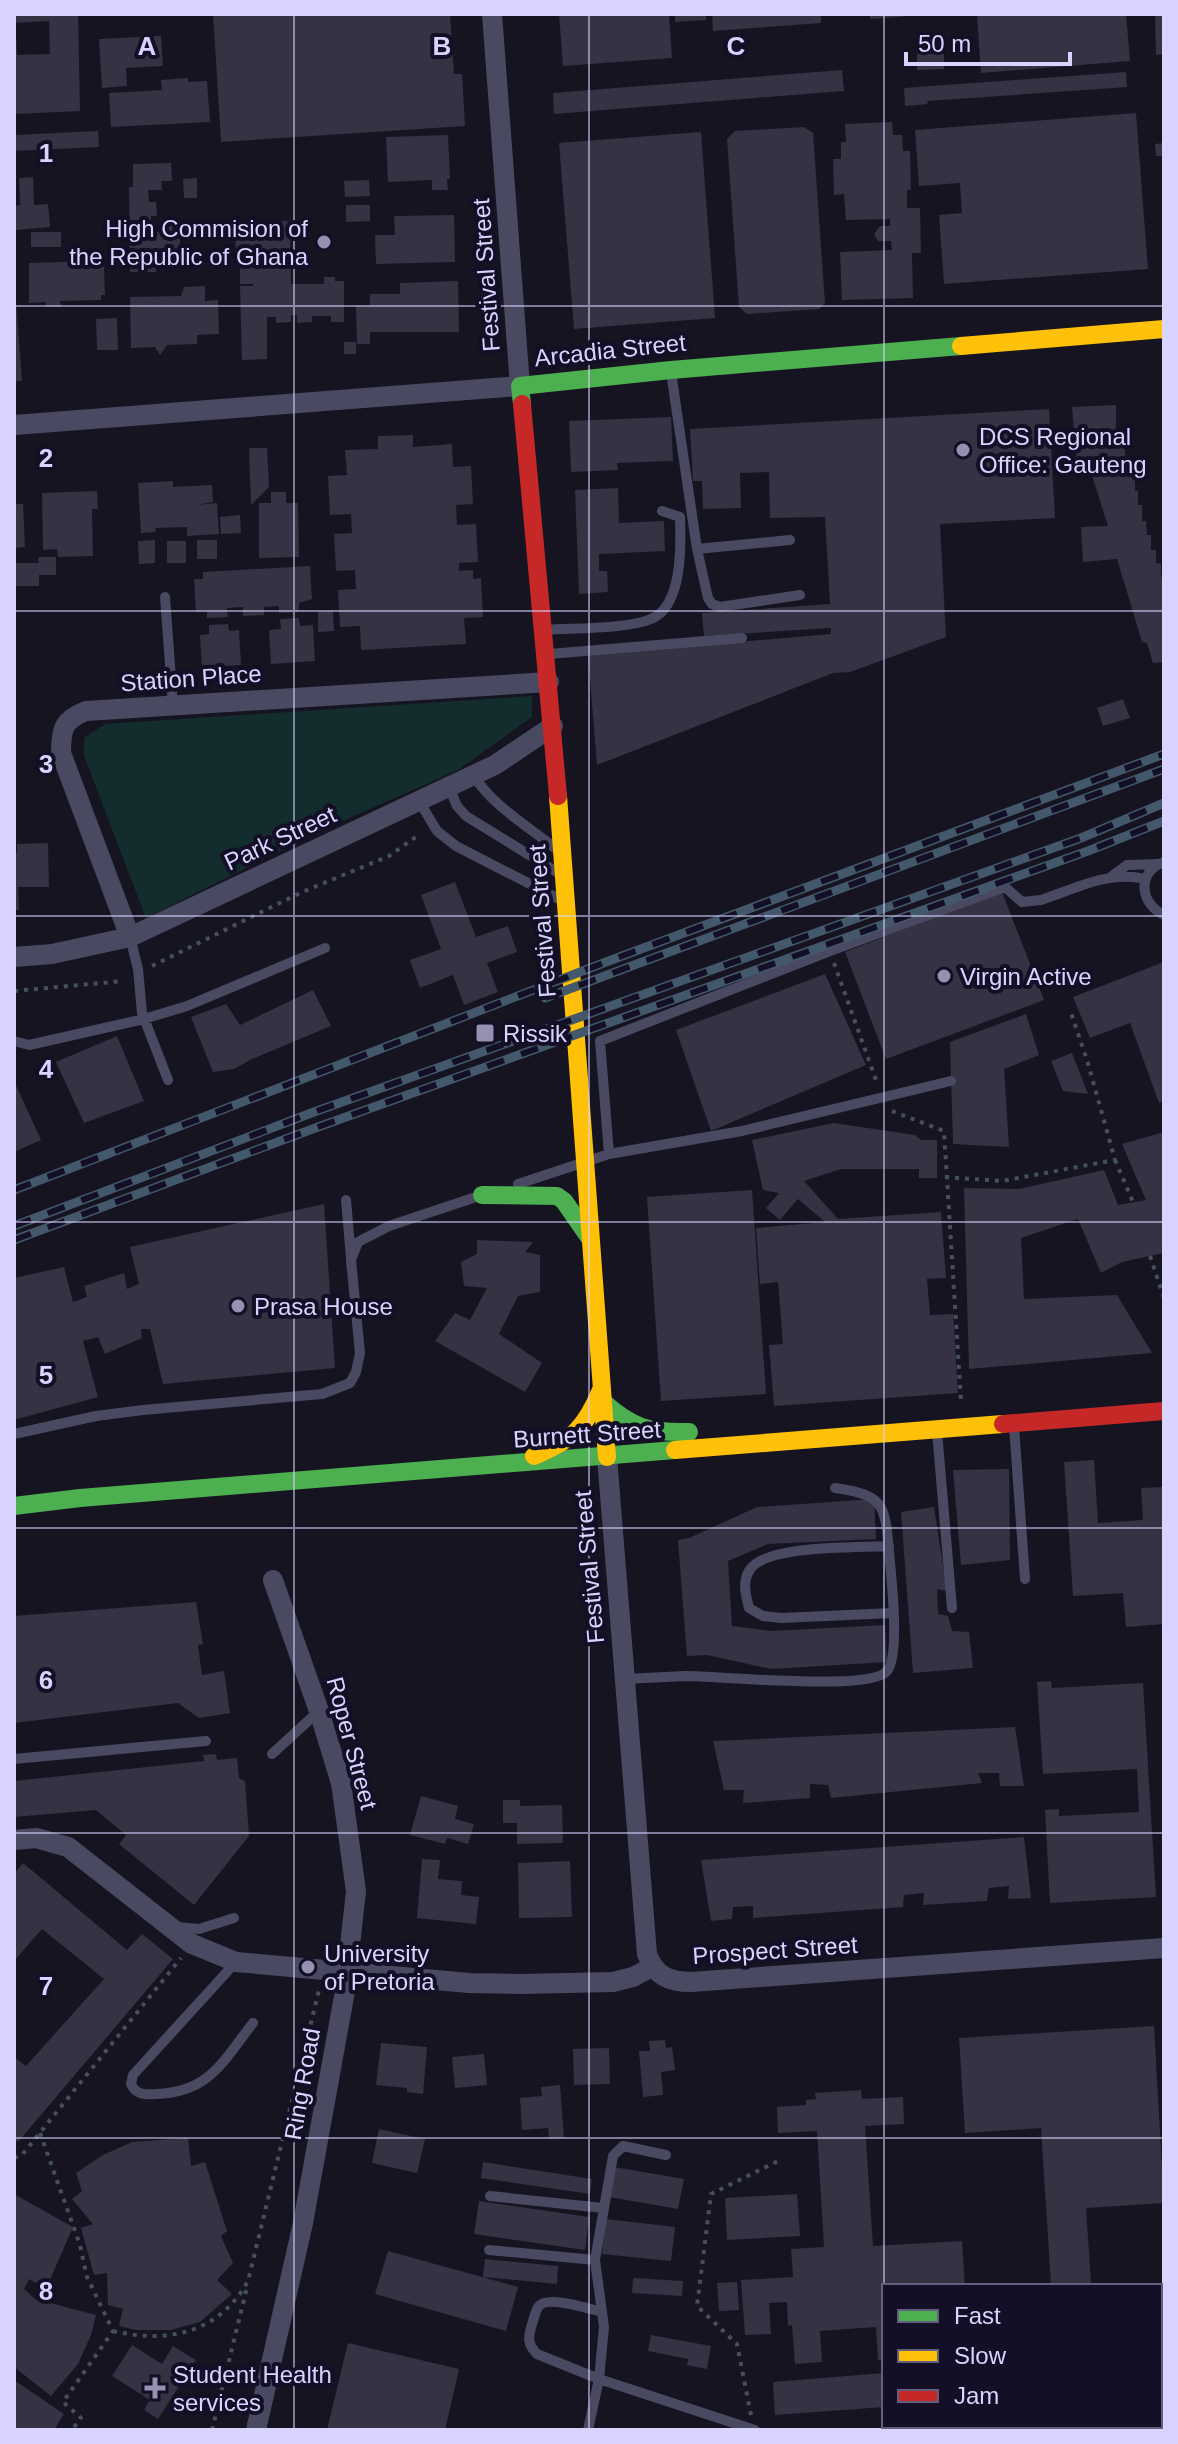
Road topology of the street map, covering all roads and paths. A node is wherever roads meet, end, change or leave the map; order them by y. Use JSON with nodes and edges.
{"nodes":[{"id":1,"x":492,"y":14,"type":"edge"},
{"id":2,"x":1164,"y":331,"type":"edge"},
{"id":3,"x":671,"y":370,"type":"junction"},
{"id":4,"x":520,"y":386,"type":"junction"},
{"id":5,"x":14,"y":425,"type":"edge"},
{"id":6,"x":662,"y":511,"type":"dead end"},
{"id":7,"x":790,"y":540,"type":"dead end"},
{"id":8,"x":697,"y":549,"type":"junction"},
{"id":9,"x":800,"y":595,"type":"dead end"},
{"id":10,"x":165,"y":597,"type":"dead end"},
{"id":11,"x":544,"y":630,"type":"junction"},
{"id":12,"x":742,"y":638,"type":"dead end"},
{"id":13,"x":547,"y":654,"type":"junction"},
{"id":14,"x":549,"y":682,"type":"junction"},
{"id":15,"x":173,"y":705,"type":"junction"},
{"id":16,"x":553,"y":726,"type":"junction"},
{"id":17,"x":473,"y":775,"type":"junction"},
{"id":18,"x":449,"y":787,"type":"junction"},
{"id":19,"x":419,"y":801,"type":"junction"},
{"id":20,"x":432,"y":824,"type":"junction"},
{"id":21,"x":563,"y":854,"type":"junction"},
{"id":22,"x":1161,"y":863,"type":"edge"},
{"id":23,"x":1112,"y":876,"type":"junction"},
{"id":24,"x":565,"y":877,"type":"junction"},
{"id":25,"x":1145,"y":879,"type":"junction"},
{"id":26,"x":567,"y":908,"type":"junction"},
{"id":27,"x":1164,"y":915,"type":"edge"},
{"id":28,"x":130,"y":937,"type":"junction"},
{"id":29,"x":325,"y":948,"type":"dead end"},
{"id":30,"x":830,"y":951,"type":"junction"},
{"id":31,"x":14,"y":957,"type":"edge"},
{"id":32,"x":138,"y":974,"type":"junction"},
{"id":33,"x":14,"y":991,"type":"edge"},
{"id":34,"x":1071,"y":1013,"type":"dead end"},
{"id":35,"x":144,"y":1019,"type":"junction"},
{"id":36,"x":14,"y":1041,"type":"edge"},
{"id":37,"x":168,"y":1080,"type":"dead end"},
{"id":38,"x":951,"y":1081,"type":"dead end"},
{"id":39,"x":881,"y":1096,"type":"junction"},
{"id":40,"x":609,"y":1154,"type":"junction"},
{"id":41,"x":1115,"y":1160,"type":"junction"},
{"id":42,"x":585,"y":1162,"type":"junction"},
{"id":43,"x":945,"y":1177,"type":"junction"},
{"id":44,"x":482,"y":1195,"type":"junction"},
{"id":45,"x":346,"y":1200,"type":"dead end"},
{"id":46,"x":1133,"y":1202,"type":"dead end"},
{"id":47,"x":590,"y":1239,"type":"junction"},
{"id":48,"x":1150,"y":1256,"type":"dead end"},
{"id":49,"x":351,"y":1260,"type":"junction"},
{"id":50,"x":1164,"y":1298,"type":"edge"},
{"id":51,"x":602,"y":1395,"type":"junction"},
{"id":52,"x":1164,"y":1411,"type":"edge"},
{"id":53,"x":1014,"y":1424,"type":"junction"},
{"id":54,"x":963,"y":1428,"type":"junction"},
{"id":55,"x":937,"y":1430,"type":"junction"},
{"id":56,"x":14,"y":1434,"type":"edge"},
{"id":57,"x":854,"y":1437,"type":"junction"},
{"id":58,"x":607,"y":1457,"type":"junction"},
{"id":59,"x":517,"y":1463,"type":"junction"},
{"id":60,"x":835,"y":1488,"type":"dead end"},
{"id":61,"x":14,"y":1506,"type":"edge"},
{"id":62,"x":889,"y":1546,"type":"junction"},
{"id":63,"x":1025,"y":1579,"type":"dead end"},
{"id":64,"x":273,"y":1580,"type":"dead end"},
{"id":65,"x":952,"y":1608,"type":"dead end"},
{"id":66,"x":893,"y":1613,"type":"junction"},
{"id":67,"x":624,"y":1679,"type":"junction"},
{"id":68,"x":319,"y":1711,"type":"junction"},
{"id":69,"x":206,"y":1741,"type":"dead end"},
{"id":70,"x":272,"y":1754,"type":"dead end"},
{"id":71,"x":14,"y":1759,"type":"edge"},
{"id":72,"x":14,"y":1840,"type":"edge"},
{"id":73,"x":234,"y":1918,"type":"dead end"},
{"id":74,"x":168,"y":1925,"type":"junction"},
{"id":75,"x":192,"y":1944,"type":"junction"},
{"id":76,"x":1164,"y":1948,"type":"edge"},
{"id":77,"x":236,"y":1962,"type":"junction"},
{"id":78,"x":652,"y":1967,"type":"junction"},
{"id":79,"x":324,"y":1970,"type":"junction"},
{"id":80,"x":348,"y":1972,"type":"junction"},
{"id":81,"x":253,"y":2023,"type":"dead end"},
{"id":82,"x":40,"y":2133,"type":"junction"},
{"id":83,"x":666,"y":2155,"type":"dead end"},
{"id":84,"x":14,"y":2158,"type":"edge"},
{"id":85,"x":782,"y":2159,"type":"dead end"},
{"id":86,"x":490,"y":2196,"type":"dead end"},
{"id":87,"x":603,"y":2208,"type":"junction"},
{"id":88,"x":489,"y":2250,"type":"dead end"},
{"id":89,"x":595,"y":2260,"type":"junction"},
{"id":90,"x":248,"y":2281,"type":"junction"},
{"id":91,"x":602,"y":2312,"type":"junction"},
{"id":92,"x":113,"y":2331,"type":"junction"},
{"id":93,"x":599,"y":2379,"type":"junction"},
{"id":94,"x":754,"y":2429,"type":"edge"},
{"id":95,"x":72,"y":2430,"type":"edge"},
{"id":96,"x":212,"y":2430,"type":"edge"},
{"id":97,"x":256,"y":2430,"type":"edge"},
{"id":98,"x":588,"y":2430,"type":"edge"}],
"edges":[{"from":1,"to":4,"type":"street","name":"Festival Street"},
{"from":2,"to":3,"type":"street","name":"Arcadia Street"},
{"from":3,"to":4,"type":"street","name":"Arcadia Street"},
{"from":3,"to":8,"type":"lane"},
{"from":4,"to":5,"type":"street","name":"Arcadia Street"},
{"from":4,"to":11,"type":"street","name":"Festival Street"},
{"from":6,"to":11,"type":"lane"},
{"from":7,"to":8,"type":"lane"},
{"from":8,"to":9,"type":"lane"},
{"from":10,"to":15,"type":"lane"},
{"from":11,"to":13,"type":"street","name":"Festival Street"},
{"from":12,"to":13,"type":"lane"},
{"from":13,"to":14,"type":"street","name":"Festival Street"},
{"from":14,"to":15,"type":"street","name":"Station Place"},
{"from":14,"to":16,"type":"street","name":"Festival Street"},
{"from":15,"to":28,"type":"street","name":"Station Place"},
{"from":16,"to":17,"type":"street","name":"Park Street"},
{"from":16,"to":21,"type":"street","name":"Festival Street"},
{"from":17,"to":18,"type":"street","name":"Park Street"},
{"from":17,"to":21,"type":"lane"},
{"from":18,"to":19,"type":"street","name":"Park Street"},
{"from":18,"to":24,"type":"lane"},
{"from":19,"to":20,"type":"lane"},
{"from":19,"to":28,"type":"street","name":"Park Street"},
{"from":20,"to":26,"type":"lane"},
{"from":20,"to":32,"type":"path"},
{"from":21,"to":24,"type":"street","name":"Festival Street"},
{"from":22,"to":23,"type":"lane"},
{"from":22,"to":25,"type":"lane"},
{"from":23,"to":25,"type":"lane"},
{"from":23,"to":30,"type":"lane"},
{"from":24,"to":26,"type":"street","name":"Festival Street"},
{"from":25,"to":27,"type":"lane"},
{"from":26,"to":42,"type":"street","name":"Festival Street"},
{"from":28,"to":31,"type":"street","name":"Park Street"},
{"from":28,"to":32,"type":"lane"},
{"from":29,"to":35,"type":"lane"},
{"from":30,"to":39,"type":"path"},
{"from":30,"to":40,"type":"lane"},
{"from":32,"to":33,"type":"path"},
{"from":32,"to":35,"type":"lane"},
{"from":34,"to":41,"type":"path"},
{"from":35,"to":36,"type":"lane"},
{"from":35,"to":37,"type":"lane"},
{"from":38,"to":39,"type":"lane"},
{"from":39,"to":40,"type":"lane"},
{"from":39,"to":43,"type":"path"},
{"from":40,"to":42,"type":"lane"},
{"from":41,"to":43,"type":"path"},
{"from":41,"to":46,"type":"path"},
{"from":42,"to":44,"type":"lane"},
{"from":42,"to":47,"type":"street","name":"Festival Street"},
{"from":43,"to":54,"type":"path"},
{"from":44,"to":47,"type":"street"},
{"from":44,"to":49,"type":"lane"},
{"from":45,"to":49,"type":"lane"},
{"from":47,"to":51,"type":"street","name":"Festival Street"},
{"from":48,"to":50,"type":"path"},
{"from":49,"to":56,"type":"lane"},
{"from":51,"to":57,"type":"street"},
{"from":51,"to":58,"type":"street","name":"Festival Street"},
{"from":51,"to":59,"type":"street"},
{"from":52,"to":53,"type":"street","name":"Burnett Street"},
{"from":53,"to":54,"type":"street","name":"Burnett Street"},
{"from":53,"to":63,"type":"lane"},
{"from":54,"to":55,"type":"street","name":"Burnett Street"},
{"from":55,"to":57,"type":"street","name":"Burnett Street"},
{"from":55,"to":65,"type":"lane"},
{"from":57,"to":58,"type":"street","name":"Burnett Street"},
{"from":58,"to":59,"type":"street","name":"Burnett Street"},
{"from":58,"to":67,"type":"street","name":"Festival Street"},
{"from":59,"to":61,"type":"street","name":"Burnett Street"},
{"from":60,"to":62,"type":"lane"},
{"from":62,"to":66,"type":"lane"},
{"from":62,"to":66,"type":"lane"},
{"from":64,"to":68,"type":"street","name":"Roper Street"},
{"from":66,"to":67,"type":"lane"},
{"from":67,"to":78,"type":"street","name":"Festival Street"},
{"from":68,"to":70,"type":"lane"},
{"from":68,"to":80,"type":"street","name":"Roper Street"},
{"from":69,"to":71,"type":"lane"},
{"from":72,"to":74,"type":"street"},
{"from":73,"to":74,"type":"lane"},
{"from":74,"to":75,"type":"street"},
{"from":75,"to":77,"type":"street"},
{"from":75,"to":82,"type":"path"},
{"from":76,"to":78,"type":"street","name":"Prospect Street"},
{"from":77,"to":79,"type":"street"},
{"from":77,"to":81,"type":"lane"},
{"from":78,"to":80,"type":"street"},
{"from":79,"to":80,"type":"street"},
{"from":79,"to":90,"type":"path"},
{"from":80,"to":97,"type":"street","name":"Ring Road"},
{"from":82,"to":84,"type":"path"},
{"from":82,"to":92,"type":"path"},
{"from":83,"to":87,"type":"lane"},
{"from":85,"to":94,"type":"path"},
{"from":86,"to":87,"type":"lane"},
{"from":87,"to":89,"type":"lane"},
{"from":88,"to":89,"type":"lane"},
{"from":89,"to":91,"type":"lane"},
{"from":90,"to":92,"type":"path"},
{"from":90,"to":96,"type":"path"},
{"from":91,"to":93,"type":"lane"},
{"from":91,"to":93,"type":"lane"},
{"from":92,"to":95,"type":"path"},
{"from":93,"to":94,"type":"lane"},
{"from":93,"to":98,"type":"lane"}]}
